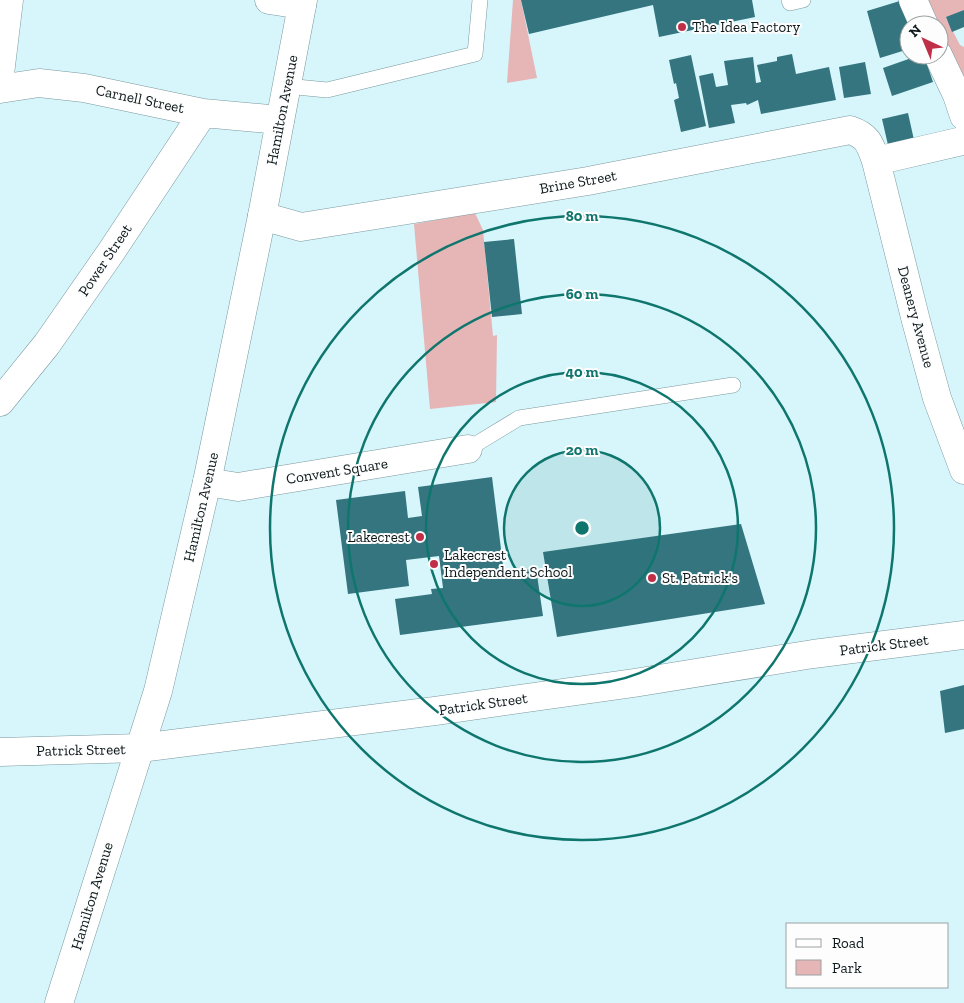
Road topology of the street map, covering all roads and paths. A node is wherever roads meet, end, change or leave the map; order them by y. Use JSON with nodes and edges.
{"nodes":[{"id":1,"x":9,"y":0,"type":"edge"},
{"id":2,"x":269,"y":0,"type":"edge"},
{"id":3,"x":480,"y":0,"type":"edge"},
{"id":4,"x":789,"y":0,"type":"edge"},
{"id":5,"x":804,"y":0,"type":"edge"},
{"id":6,"x":913,"y":0,"type":"edge"},
{"id":7,"x":303,"y":2,"type":"edge"},
{"id":8,"x":920,"y":15,"type":"edge"},
{"id":9,"x":943,"y":65,"type":"edge"},
{"id":10,"x":0,"y":74,"type":"edge"},
{"id":11,"x":286,"y":86,"type":"junction"},
{"id":12,"x":0,"y":89,"type":"edge"},
{"id":13,"x":204,"y":113,"type":"junction"},
{"id":14,"x":964,"y":116,"type":"edge"},
{"id":15,"x":280,"y":120,"type":"junction"},
{"id":16,"x":964,"y":139,"type":"edge"},
{"id":17,"x":876,"y":161,"type":"junction"},
{"id":18,"x":262,"y":216,"type":"junction"},
{"id":19,"x":733,"y":385,"type":"dead end"},
{"id":20,"x":0,"y":402,"type":"edge"},
{"id":21,"x":468,"y":450,"type":"joint"},
{"id":22,"x":964,"y":470,"type":"edge"},
{"id":23,"x":207,"y":482,"type":"junction"},
{"id":24,"x":964,"y":635,"type":"edge"},
{"id":25,"x":140,"y":748,"type":"junction"},
{"id":26,"x":0,"y":752,"type":"edge"},
{"id":27,"x":59,"y":1003,"type":"edge"}],
"edges":[{"from":1,"to":10,"type":"street"},
{"from":2,"to":7,"type":"street"},
{"from":3,"to":11,"type":"lane"},
{"from":4,"to":5,"type":"lane"},
{"from":6,"to":8,"type":"street"},
{"from":7,"to":11,"type":"street","name":"Hamilton Avenue"},
{"from":9,"to":14,"type":"street"},
{"from":11,"to":15,"type":"street","name":"Hamilton Avenue"},
{"from":12,"to":13,"type":"street","name":"Carnell Street"},
{"from":13,"to":15,"type":"street","name":"Carnell Street"},
{"from":13,"to":20,"type":"street","name":"Power Street"},
{"from":15,"to":18,"type":"street","name":"Hamilton Avenue"},
{"from":16,"to":17,"type":"street"},
{"from":17,"to":18,"type":"street","name":"Brine Street"},
{"from":17,"to":22,"type":"street","name":"Deanery Avenue"},
{"from":18,"to":23,"type":"street","name":"Hamilton Avenue"},
{"from":19,"to":21,"type":"lane"},
{"from":21,"to":23,"type":"street","name":"Convent Square"},
{"from":23,"to":25,"type":"street","name":"Hamilton Avenue"},
{"from":24,"to":25,"type":"street","name":"Patrick Street"},
{"from":25,"to":26,"type":"street","name":"Patrick Street"},
{"from":25,"to":27,"type":"street","name":"Hamilton Avenue"}]}
